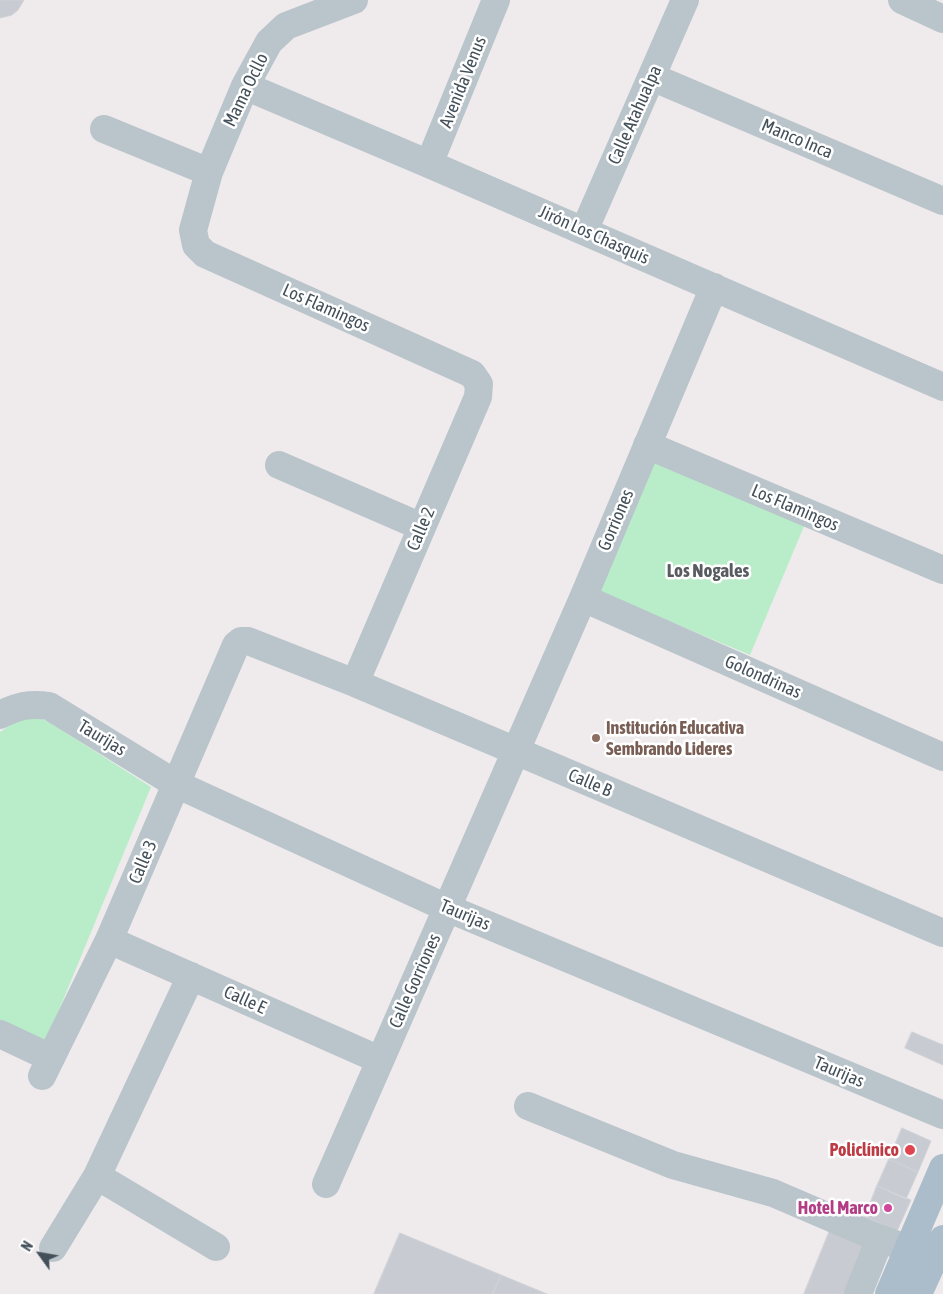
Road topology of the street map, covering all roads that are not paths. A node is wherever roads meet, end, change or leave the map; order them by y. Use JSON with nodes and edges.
{"nodes":[{"id":1,"x":354,"y":0,"type":"edge"},
{"id":2,"x":496,"y":0,"type":"edge"},
{"id":3,"x":685,"y":0,"type":"edge"},
{"id":4,"x":902,"y":0,"type":"edge"},
{"id":5,"x":943,"y":19,"type":"edge"},
{"id":6,"x":652,"y":76,"type":"junction"},
{"id":7,"x":245,"y":86,"type":"junction"},
{"id":8,"x":104,"y":129,"type":"dead end"},
{"id":9,"x":430,"y":164,"type":"junction"},
{"id":10,"x":208,"y":172,"type":"junction"},
{"id":11,"x":943,"y":201,"type":"edge"},
{"id":12,"x":193,"y":230,"type":"joint"},
{"id":13,"x":584,"y":231,"type":"junction"},
{"id":14,"x":714,"y":287,"type":"junction"},
{"id":15,"x":472,"y":374,"type":"joint"},
{"id":16,"x":943,"y":386,"type":"edge"},
{"id":17,"x":648,"y":445,"type":"junction"},
{"id":18,"x":279,"y":465,"type":"dead end"},
{"id":19,"x":422,"y":527,"type":"junction"},
{"id":20,"x":943,"y":570,"type":"edge"},
{"id":21,"x":583,"y":598,"type":"junction"},
{"id":22,"x":236,"y":645,"type":"joint"},
{"id":23,"x":354,"y":683,"type":"junction"},
{"id":24,"x":0,"y":715,"type":"edge"},
{"id":25,"x":516,"y":751,"type":"junction"},
{"id":26,"x":943,"y":757,"type":"edge"},
{"id":27,"x":176,"y":784,"type":"junction"},
{"id":28,"x":447,"y":908,"type":"junction"},
{"id":29,"x":943,"y":933,"type":"edge"},
{"id":30,"x":109,"y":940,"type":"junction"},
{"id":31,"x":191,"y":976,"type":"junction"},
{"id":32,"x":0,"y":1034,"type":"edge"},
{"id":33,"x":380,"y":1060,"type":"junction"},
{"id":34,"x":528,"y":1106,"type":"dead end"},
{"id":35,"x":943,"y":1115,"type":"edge"},
{"id":36,"x":943,"y":1168,"type":"edge"},
{"id":37,"x":97,"y":1176,"type":"junction"},
{"id":38,"x":326,"y":1184,"type":"dead end"},
{"id":39,"x":882,"y":1239,"type":"junction"},
{"id":40,"x":910,"y":1245,"type":"junction"},
{"id":41,"x":216,"y":1247,"type":"dead end"},
{"id":42,"x":53,"y":1248,"type":"dead end"},
{"id":43,"x":940,"y":1250,"type":"edge"},
{"id":44,"x":858,"y":1294,"type":"edge"},
{"id":45,"x":889,"y":1294,"type":"edge"},
{"id":46,"x":918,"y":1294,"type":"edge"}],
"edges":[{"from":1,"to":7,"type":"street","name":"Mama Ocllo"},
{"from":2,"to":9,"type":"street","name":"Avenida Venus"},
{"from":3,"to":6,"type":"street","name":"Calle Atahualpa"},
{"from":4,"to":5,"type":"street"},
{"from":6,"to":11,"type":"street","name":"Manco Inca"},
{"from":6,"to":13,"type":"street","name":"Calle Atahualpa"},
{"from":7,"to":9,"type":"street","name":"Jirón Los Chasquis"},
{"from":7,"to":10,"type":"street","name":"Mama Ocllo"},
{"from":8,"to":10,"type":"street"},
{"from":9,"to":13,"type":"street","name":"Jirón Los Chasquis"},
{"from":10,"to":12,"type":"street","name":"Mama Ocllo"},
{"from":12,"to":15,"type":"street","name":"Los Flamingos"},
{"from":13,"to":14,"type":"street","name":"Jirón Los Chasquis"},
{"from":14,"to":16,"type":"street","name":"Jirón Los Chasquis"},
{"from":14,"to":17,"type":"street","name":"Gorriones"},
{"from":15,"to":19,"type":"street","name":"Calle 2"},
{"from":17,"to":20,"type":"street","name":"Los Flamingos"},
{"from":17,"to":21,"type":"street","name":"Gorriones"},
{"from":18,"to":19,"type":"street"},
{"from":19,"to":23,"type":"street","name":"Calle 2"},
{"from":21,"to":25,"type":"street","name":"Gorriones"},
{"from":21,"to":26,"type":"street","name":"Golondrinas"},
{"from":22,"to":23,"type":"street","name":"Calle B"},
{"from":22,"to":27,"type":"street","name":"Calle 3"},
{"from":23,"to":25,"type":"street","name":"Calle B"},
{"from":24,"to":27,"type":"street","name":"Taurijas"},
{"from":25,"to":28,"type":"street","name":"Calle Gorriones"},
{"from":25,"to":29,"type":"street","name":"Calle B"},
{"from":27,"to":28,"type":"street","name":"Taurijas"},
{"from":27,"to":30,"type":"street","name":"Calle 3"},
{"from":28,"to":33,"type":"street","name":"Calle Gorriones"},
{"from":28,"to":35,"type":"street","name":"Taurijas"},
{"from":30,"to":31,"type":"street","name":"Calle E"},
{"from":30,"to":32,"type":"street","name":"Calle 3"},
{"from":31,"to":33,"type":"street","name":"Calle E"},
{"from":31,"to":37,"type":"street"},
{"from":33,"to":38,"type":"street","name":"Calle Gorriones"},
{"from":34,"to":39,"type":"street"},
{"from":36,"to":40,"type":"main road"},
{"from":37,"to":41,"type":"street"},
{"from":37,"to":42,"type":"street"},
{"from":39,"to":40,"type":"street"},
{"from":39,"to":44,"type":"street"},
{"from":40,"to":43,"type":"main road"},
{"from":40,"to":45,"type":"main road"},
{"from":43,"to":46,"type":"main road"}]}
